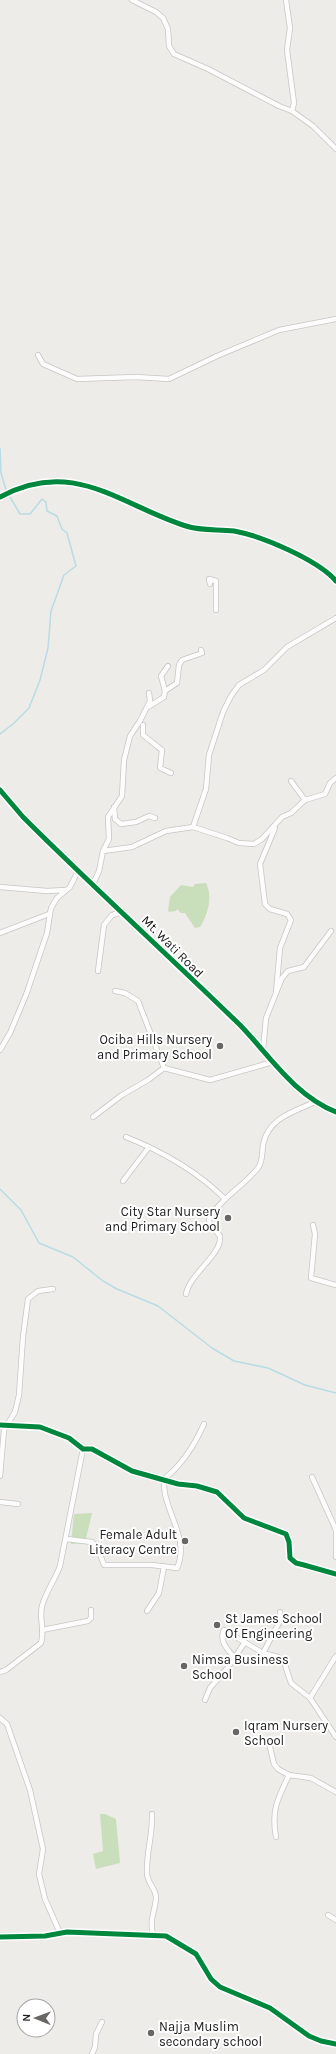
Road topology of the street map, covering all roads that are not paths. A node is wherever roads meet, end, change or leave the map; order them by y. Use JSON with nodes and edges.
{"nodes":[{"id":1,"x":132,"y":0,"type":"edge"},
{"id":2,"x":286,"y":0,"type":"edge"},
{"id":3,"x":292,"y":111,"type":"junction"},
{"id":4,"x":336,"y":149,"type":"edge"},
{"id":5,"x":336,"y":319,"type":"edge"},
{"id":6,"x":38,"y":355,"type":"dead end"},
{"id":7,"x":0,"y":497,"type":"edge"},
{"id":8,"x":336,"y":581,"type":"edge"},
{"id":9,"x":210,"y":584,"type":"dead end"},
{"id":10,"x":216,"y":610,"type":"dead end"},
{"id":11,"x":336,"y":618,"type":"edge"},
{"id":12,"x":201,"y":650,"type":"dead end"},
{"id":13,"x":168,"y":666,"type":"dead end"},
{"id":14,"x":165,"y":691,"type":"junction"},
{"id":15,"x":149,"y":693,"type":"dead end"},
{"id":16,"x":141,"y":722,"type":"junction"},
{"id":17,"x":147,"y":730,"type":"dead end"},
{"id":18,"x":171,"y":773,"type":"dead end"},
{"id":19,"x":336,"y":778,"type":"edge"},
{"id":20,"x":291,"y":782,"type":"dead end"},
{"id":21,"x":0,"y":790,"type":"edge"},
{"id":22,"x":305,"y":800,"type":"junction"},
{"id":23,"x":114,"y":807,"type":"junction"},
{"id":24,"x":155,"y":818,"type":"dead end"},
{"id":25,"x":279,"y":820,"type":"junction"},
{"id":26,"x":193,"y":827,"type":"junction"},
{"id":27,"x":103,"y":851,"type":"junction"},
{"id":28,"x":78,"y":871,"type":"junction"},
{"id":29,"x":93,"y":884,"type":"junction"},
{"id":30,"x":0,"y":887,"type":"edge"},
{"id":31,"x":66,"y":890,"type":"junction"},
{"id":32,"x":123,"y":912,"type":"junction"},
{"id":33,"x":49,"y":914,"type":"junction"},
{"id":34,"x":331,"y":932,"type":"dead end"},
{"id":35,"x":0,"y":933,"type":"edge"},
{"id":36,"x":98,"y":971,"type":"dead end"},
{"id":37,"x":115,"y":991,"type":"dead end"},
{"id":38,"x":276,"y":993,"type":"junction"},
{"id":39,"x":0,"y":1050,"type":"edge"},
{"id":40,"x":263,"y":1050,"type":"junction"},
{"id":41,"x":273,"y":1062,"type":"junction"},
{"id":42,"x":164,"y":1068,"type":"junction"},
{"id":43,"x":315,"y":1102,"type":"junction"},
{"id":44,"x":336,"y":1112,"type":"edge"},
{"id":45,"x":93,"y":1117,"type":"dead end"},
{"id":46,"x":126,"y":1136,"type":"dead end"},
{"id":47,"x":149,"y":1147,"type":"junction"},
{"id":48,"x":123,"y":1181,"type":"dead end"},
{"id":49,"x":225,"y":1199,"type":"junction"},
{"id":50,"x":313,"y":1225,"type":"dead end"},
{"id":51,"x":336,"y":1285,"type":"edge"},
{"id":52,"x":53,"y":1288,"type":"dead end"},
{"id":53,"x":186,"y":1294,"type":"dead end"},
{"id":54,"x":204,"y":1424,"type":"dead end"},
{"id":55,"x":0,"y":1425,"type":"edge"},
{"id":56,"x":6,"y":1425,"type":"junction"},
{"id":57,"x":83,"y":1449,"type":"junction"},
{"id":58,"x":0,"y":1476,"type":"edge"},
{"id":59,"x":312,"y":1476,"type":"dead end"},
{"id":60,"x":164,"y":1479,"type":"junction"},
{"id":61,"x":0,"y":1502,"type":"edge"},
{"id":62,"x":18,"y":1504,"type":"dead end"},
{"id":63,"x":336,"y":1530,"type":"edge"},
{"id":64,"x":66,"y":1539,"type":"junction"},
{"id":65,"x":336,"y":1557,"type":"edge"},
{"id":66,"x":164,"y":1567,"type":"junction"},
{"id":67,"x":336,"y":1574,"type":"edge"},
{"id":68,"x":91,"y":1610,"type":"dead end"},
{"id":69,"x":147,"y":1611,"type":"dead end"},
{"id":70,"x":280,"y":1612,"type":"dead end"},
{"id":71,"x":42,"y":1630,"type":"junction"},
{"id":72,"x":245,"y":1642,"type":"junction"},
{"id":73,"x":263,"y":1653,"type":"junction"},
{"id":74,"x":336,"y":1656,"type":"edge"},
{"id":75,"x":234,"y":1657,"type":"junction"},
{"id":76,"x":0,"y":1672,"type":"edge"},
{"id":77,"x":310,"y":1698,"type":"junction"},
{"id":78,"x":205,"y":1700,"type":"dead end"},
{"id":79,"x":0,"y":1718,"type":"edge"},
{"id":80,"x":336,"y":1737,"type":"edge"},
{"id":81,"x":269,"y":1743,"type":"dead end"},
{"id":82,"x":289,"y":1774,"type":"junction"},
{"id":83,"x":336,"y":1792,"type":"edge"},
{"id":84,"x":152,"y":1814,"type":"dead end"},
{"id":85,"x":276,"y":1837,"type":"dead end"},
{"id":86,"x":328,"y":1915,"type":"dead end"},
{"id":87,"x":336,"y":1920,"type":"edge"},
{"id":88,"x":60,"y":1933,"type":"junction"},
{"id":89,"x":153,"y":1934,"type":"junction"},
{"id":90,"x":0,"y":1937,"type":"edge"},
{"id":91,"x":102,"y":2022,"type":"dead end"},
{"id":92,"x":336,"y":2044,"type":"edge"},
{"id":93,"x":92,"y":2054,"type":"edge"}],
"edges":[{"from":1,"to":3,"type":"street"},
{"from":2,"to":3,"type":"street"},
{"from":3,"to":4,"type":"street"},
{"from":5,"to":6,"type":"street"},
{"from":7,"to":8,"type":"street"},
{"from":9,"to":10,"type":"street"},
{"from":11,"to":26,"type":"street"},
{"from":12,"to":14,"type":"street"},
{"from":13,"to":14,"type":"street"},
{"from":14,"to":16,"type":"street"},
{"from":15,"to":16,"type":"street"},
{"from":16,"to":17,"type":"street"},
{"from":16,"to":18,"type":"street"},
{"from":16,"to":23,"type":"street"},
{"from":19,"to":22,"type":"street"},
{"from":20,"to":22,"type":"street"},
{"from":21,"to":28,"type":"street","name":"Mt. Wati Road"},
{"from":22,"to":25,"type":"street"},
{"from":23,"to":24,"type":"street"},
{"from":23,"to":27,"type":"street"},
{"from":25,"to":26,"type":"street"},
{"from":25,"to":38,"type":"street"},
{"from":26,"to":27,"type":"street"},
{"from":27,"to":29,"type":"street"},
{"from":28,"to":29,"type":"street","name":"Mt. Wati Road"},
{"from":28,"to":31,"type":"street"},
{"from":29,"to":32,"type":"street","name":"Mt. Wati Road"},
{"from":30,"to":31,"type":"street"},
{"from":31,"to":33,"type":"street"},
{"from":32,"to":36,"type":"street"},
{"from":32,"to":40,"type":"street","name":"Mt. Wati Road"},
{"from":33,"to":35,"type":"street"},
{"from":33,"to":39,"type":"street"},
{"from":34,"to":38,"type":"street"},
{"from":37,"to":42,"type":"street"},
{"from":38,"to":40,"type":"street"},
{"from":40,"to":41,"type":"street","name":"Mt. Wati Road"},
{"from":41,"to":42,"type":"street"},
{"from":41,"to":43,"type":"street","name":"Mt. Wati Road"},
{"from":42,"to":45,"type":"street"},
{"from":43,"to":44,"type":"street","name":"Mt. Wati Road"},
{"from":43,"to":49,"type":"street"},
{"from":46,"to":47,"type":"street"},
{"from":47,"to":48,"type":"street"},
{"from":47,"to":49,"type":"street"},
{"from":49,"to":53,"type":"street"},
{"from":50,"to":51,"type":"street"},
{"from":52,"to":56,"type":"street"},
{"from":54,"to":60,"type":"street"},
{"from":55,"to":56,"type":"street"},
{"from":56,"to":57,"type":"street"},
{"from":56,"to":58,"type":"street"},
{"from":57,"to":60,"type":"street"},
{"from":57,"to":64,"type":"street"},
{"from":59,"to":63,"type":"street"},
{"from":60,"to":66,"type":"street"},
{"from":60,"to":67,"type":"street"},
{"from":61,"to":62,"type":"street"},
{"from":63,"to":65,"type":"street"},
{"from":64,"to":66,"type":"street"},
{"from":64,"to":71,"type":"street"},
{"from":66,"to":69,"type":"street"},
{"from":68,"to":71,"type":"street"},
{"from":70,"to":73,"type":"street"},
{"from":71,"to":76,"type":"street"},
{"from":72,"to":73,"type":"street"},
{"from":72,"to":75,"type":"street"},
{"from":72,"to":75,"type":"street"},
{"from":73,"to":77,"type":"street"},
{"from":74,"to":77,"type":"street"},
{"from":75,"to":78,"type":"street"},
{"from":77,"to":80,"type":"street"},
{"from":79,"to":88,"type":"street"},
{"from":81,"to":82,"type":"street"},
{"from":82,"to":83,"type":"street"},
{"from":82,"to":85,"type":"street"},
{"from":84,"to":89,"type":"street"},
{"from":86,"to":87,"type":"street"},
{"from":88,"to":89,"type":"street"},
{"from":88,"to":90,"type":"street"},
{"from":89,"to":92,"type":"street"},
{"from":91,"to":93,"type":"street"}]}
